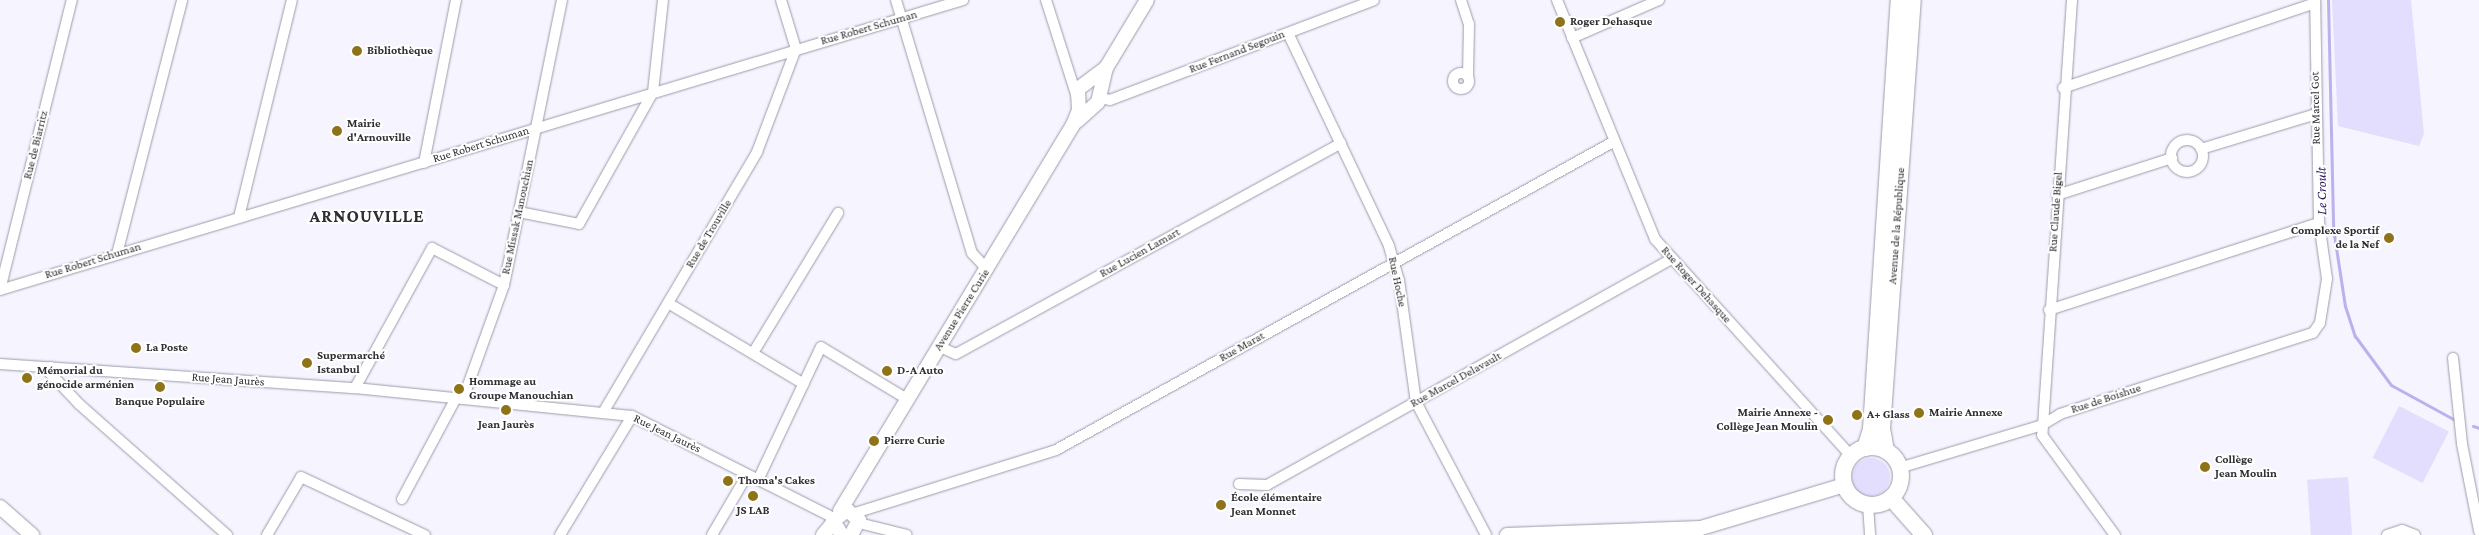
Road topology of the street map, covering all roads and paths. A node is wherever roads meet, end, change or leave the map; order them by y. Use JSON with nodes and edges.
{"nodes":[{"id":1,"x":72,"y":0,"type":"edge"},
{"id":2,"x":182,"y":0,"type":"edge"},
{"id":3,"x":292,"y":0,"type":"edge"},
{"id":4,"x":456,"y":0,"type":"edge"},
{"id":5,"x":562,"y":0,"type":"edge"},
{"id":6,"x":663,"y":0,"type":"edge"},
{"id":7,"x":781,"y":0,"type":"edge"},
{"id":8,"x":896,"y":0,"type":"edge"},
{"id":9,"x":962,"y":0,"type":"edge"},
{"id":10,"x":1046,"y":0,"type":"edge"},
{"id":11,"x":1146,"y":0,"type":"edge"},
{"id":12,"x":1374,"y":0,"type":"edge"},
{"id":13,"x":1461,"y":0,"type":"edge"},
{"id":14,"x":1557,"y":0,"type":"edge"},
{"id":15,"x":1660,"y":0,"type":"edge"},
{"id":16,"x":1899,"y":0,"type":"edge"},
{"id":17,"x":1913,"y":0,"type":"edge"},
{"id":18,"x":2072,"y":0,"type":"edge"},
{"id":19,"x":2315,"y":1,"type":"edge"},
{"id":20,"x":902,"y":18,"type":"junction"},
{"id":21,"x":1288,"y":33,"type":"junction"},
{"id":22,"x":1572,"y":38,"type":"junction"},
{"id":23,"x":796,"y":49,"type":"junction"},
{"id":24,"x":1468,"y":77,"type":"dead end"},
{"id":25,"x":2064,"y":88,"type":"junction"},
{"id":26,"x":653,"y":92,"type":"junction"},
{"id":27,"x":1086,"y":93,"type":"junction"},
{"id":28,"x":2316,"y":114,"type":"junction"},
{"id":29,"x":537,"y":128,"type":"junction"},
{"id":30,"x":1613,"y":142,"type":"junction"},
{"id":31,"x":1341,"y":143,"type":"junction"},
{"id":32,"x":2202,"y":149,"type":"junction"},
{"id":33,"x":2172,"y":158,"type":"junction"},
{"id":34,"x":424,"y":163,"type":"junction"},
{"id":35,"x":2058,"y":195,"type":"junction"},
{"id":36,"x":519,"y":212,"type":"junction"},
{"id":37,"x":838,"y":213,"type":"dead end"},
{"id":38,"x":239,"y":217,"type":"junction"},
{"id":39,"x":2319,"y":222,"type":"junction"},
{"id":40,"x":117,"y":254,"type":"junction"},
{"id":41,"x":1670,"y":260,"type":"junction"},
{"id":42,"x":1395,"y":262,"type":"junction"},
{"id":43,"x":988,"y":270,"type":"junction"},
{"id":44,"x":504,"y":285,"type":"junction"},
{"id":45,"x":0,"y":290,"type":"edge"},
{"id":46,"x":668,"y":303,"type":"junction"},
{"id":47,"x":2049,"y":310,"type":"junction"},
{"id":48,"x":2314,"y":333,"type":"joint"},
{"id":49,"x":940,"y":347,"type":"junction"},
{"id":50,"x":753,"y":353,"type":"junction"},
{"id":51,"x":2453,"y":358,"type":"dead end"},
{"id":52,"x":0,"y":364,"type":"edge"},
{"id":53,"x":51,"y":368,"type":"junction"},
{"id":54,"x":804,"y":384,"type":"junction"},
{"id":55,"x":355,"y":388,"type":"junction"},
{"id":56,"x":460,"y":399,"type":"junction"},
{"id":57,"x":907,"y":399,"type":"junction"},
{"id":58,"x":1416,"y":402,"type":"junction"},
{"id":59,"x":604,"y":411,"type":"junction"},
{"id":60,"x":632,"y":416,"type":"junction"},
{"id":61,"x":2042,"y":425,"type":"junction"},
{"id":62,"x":1886,"y":451,"type":"junction"},
{"id":63,"x":1858,"y":452,"type":"junction"},
{"id":64,"x":1899,"y":468,"type":"junction"},
{"id":65,"x":747,"y":475,"type":"junction"},
{"id":66,"x":758,"y":480,"type":"junction"},
{"id":67,"x":1239,"y":484,"type":"dead end"},
{"id":68,"x":1844,"y":485,"type":"junction"},
{"id":69,"x":1891,"y":498,"type":"junction"},
{"id":70,"x":402,"y":499,"type":"dead end"},
{"id":71,"x":1868,"y":505,"type":"junction"},
{"id":72,"x":0,"y":507,"type":"edge"},
{"id":73,"x":847,"y":521,"type":"edge"},
{"id":74,"x":1868,"y":522,"type":"junction"},
{"id":75,"x":2479,"y":531,"type":"edge"},
{"id":76,"x":32,"y":535,"type":"edge"},
{"id":77,"x":227,"y":535,"type":"edge"},
{"id":78,"x":266,"y":535,"type":"edge"},
{"id":79,"x":425,"y":535,"type":"edge"},
{"id":80,"x":560,"y":535,"type":"edge"},
{"id":81,"x":712,"y":535,"type":"edge"},
{"id":82,"x":823,"y":535,"type":"edge"},
{"id":83,"x":906,"y":535,"type":"edge"},
{"id":84,"x":1486,"y":535,"type":"edge"},
{"id":85,"x":1507,"y":535,"type":"edge"},
{"id":86,"x":1864,"y":535,"type":"edge"},
{"id":87,"x":1870,"y":535,"type":"edge"},
{"id":88,"x":1924,"y":535,"type":"edge"},
{"id":89,"x":2115,"y":535,"type":"edge"},
{"id":90,"x":2387,"y":535,"type":"edge"},
{"id":91,"x":2415,"y":535,"type":"edge"}],
"edges":[{"from":1,"to":45,"type":"street","name":"Rue de Biarritz"},
{"from":2,"to":40,"type":"street"},
{"from":3,"to":38,"type":"street"},
{"from":4,"to":34,"type":"street"},
{"from":5,"to":29,"type":"street","name":"Rue Missak Manouchian"},
{"from":6,"to":26,"type":"street"},
{"from":7,"to":23,"type":"street"},
{"from":8,"to":20,"type":"street"},
{"from":9,"to":20,"type":"street","name":"Rue Robert Schuman"},
{"from":10,"to":27,"type":"street"},
{"from":11,"to":27,"type":"main road","name":"Avenue Pierre Curie"},
{"from":12,"to":21,"type":"street","name":"Rue Fernand Segouin"},
{"from":13,"to":24,"type":"street"},
{"from":14,"to":22,"type":"street","name":"Rue Roger Dehasque"},
{"from":15,"to":22,"type":"street"},
{"from":16,"to":63,"type":"main road","name":"Avenue de la République"},
{"from":17,"to":62,"type":"main road","name":"Avenue de la République"},
{"from":18,"to":25,"type":"street","name":"Rue Claude Bigel"},
{"from":19,"to":25,"type":"street"},
{"from":19,"to":28,"type":"street","name":"Rue Marcel Got"},
{"from":20,"to":23,"type":"street","name":"Rue Robert Schuman"},
{"from":20,"to":43,"type":"street"},
{"from":21,"to":27,"type":"street","name":"Rue Fernand Segouin"},
{"from":21,"to":31,"type":"street","name":"Rue Hoche"},
{"from":22,"to":30,"type":"street","name":"Rue Roger Dehasque"},
{"from":23,"to":26,"type":"street","name":"Rue Robert Schuman"},
{"from":23,"to":46,"type":"street","name":"Rue de Trouville"},
{"from":25,"to":35,"type":"street","name":"Rue Claude Bigel"},
{"from":26,"to":29,"type":"street","name":"Rue Robert Schuman"},
{"from":26,"to":36,"type":"street"},
{"from":27,"to":43,"type":"main road","name":"Avenue Pierre Curie"},
{"from":28,"to":32,"type":"street"},
{"from":28,"to":39,"type":"street","name":"Rue Marcel Got"},
{"from":29,"to":34,"type":"street","name":"Rue Robert Schuman"},
{"from":29,"to":36,"type":"street","name":"Rue Missak Manouchian"},
{"from":30,"to":41,"type":"street","name":"Rue Roger Dehasque"},
{"from":30,"to":42,"type":"street","name":"Rue Marat"},
{"from":31,"to":42,"type":"street","name":"Rue Hoche"},
{"from":31,"to":49,"type":"street","name":"Rue Lucien Lamart"},
{"from":32,"to":33,"type":"street"},
{"from":32,"to":33,"type":"street"},
{"from":33,"to":35,"type":"street"},
{"from":34,"to":38,"type":"street","name":"Rue Robert Schuman"},
{"from":35,"to":47,"type":"street","name":"Rue Claude Bigel"},
{"from":36,"to":44,"type":"street","name":"Rue Missak Manouchian"},
{"from":37,"to":50,"type":"street"},
{"from":38,"to":40,"type":"street","name":"Rue Robert Schuman"},
{"from":39,"to":47,"type":"street"},
{"from":39,"to":48,"type":"street","name":"Rue Marcel Got"},
{"from":40,"to":45,"type":"street","name":"Rue Robert Schuman"},
{"from":41,"to":58,"type":"street","name":"Rue Marcel Delavault"},
{"from":41,"to":63,"type":"street","name":"Rue Roger Dehasque"},
{"from":42,"to":58,"type":"street","name":"Rue Hoche"},
{"from":42,"to":73,"type":"street","name":"Rue Marat"},
{"from":43,"to":49,"type":"main road","name":"Avenue Pierre Curie"},
{"from":44,"to":55,"type":"street"},
{"from":44,"to":56,"type":"street","name":"Rue Missak Manouchian"},
{"from":46,"to":50,"type":"street"},
{"from":46,"to":59,"type":"street","name":"Rue de Trouville"},
{"from":47,"to":61,"type":"street","name":"Rue Claude Bigel"},
{"from":48,"to":61,"type":"street","name":"Rue de Boishue"},
{"from":49,"to":57,"type":"main road","name":"Avenue Pierre Curie"},
{"from":50,"to":54,"type":"street"},
{"from":51,"to":75,"type":"street"},
{"from":52,"to":53,"type":"street","name":"Rue Jean Jaurès"},
{"from":53,"to":55,"type":"street","name":"Rue Jean Jaurès"},
{"from":53,"to":77,"type":"street"},
{"from":54,"to":57,"type":"street"},
{"from":54,"to":66,"type":"street"},
{"from":55,"to":56,"type":"street","name":"Rue Jean Jaurès"},
{"from":56,"to":59,"type":"street","name":"Rue Jean Jaurès"},
{"from":56,"to":70,"type":"street"},
{"from":57,"to":73,"type":"main road","name":"Avenue Pierre Curie"},
{"from":58,"to":67,"type":"street","name":"Rue Marcel Delavault"},
{"from":58,"to":84,"type":"street","name":"Rue Hoche"},
{"from":59,"to":60,"type":"street","name":"Rue Jean Jaurès"},
{"from":60,"to":65,"type":"street","name":"Rue Jean Jaurès"},
{"from":60,"to":80,"type":"street"},
{"from":61,"to":64,"type":"street","name":"Rue de Boishue"},
{"from":61,"to":89,"type":"street"},
{"from":62,"to":63,"type":"main road"},
{"from":62,"to":64,"type":"main road"},
{"from":63,"to":68,"type":"main road"},
{"from":64,"to":69,"type":"main road"},
{"from":65,"to":66,"type":"street","name":"Rue Jean Jaurès"},
{"from":65,"to":81,"type":"street"},
{"from":66,"to":73,"type":"street","name":"Rue Jean Jaurès"},
{"from":68,"to":71,"type":"main road"},
{"from":68,"to":85,"type":"main road"},
{"from":69,"to":71,"type":"main road"},
{"from":69,"to":88,"type":"main road"},
{"from":71,"to":74,"type":"street"},
{"from":72,"to":76,"type":"main road"},
{"from":73,"to":82,"type":"main road","name":"Avenue Pierre Curie"},
{"from":73,"to":83,"type":"street","name":"Rue Jean Jaurès"},
{"from":74,"to":86,"type":"street"},
{"from":74,"to":87,"type":"street"},
{"from":78,"to":79,"type":"street"},
{"from":90,"to":91,"type":"street"}]}
